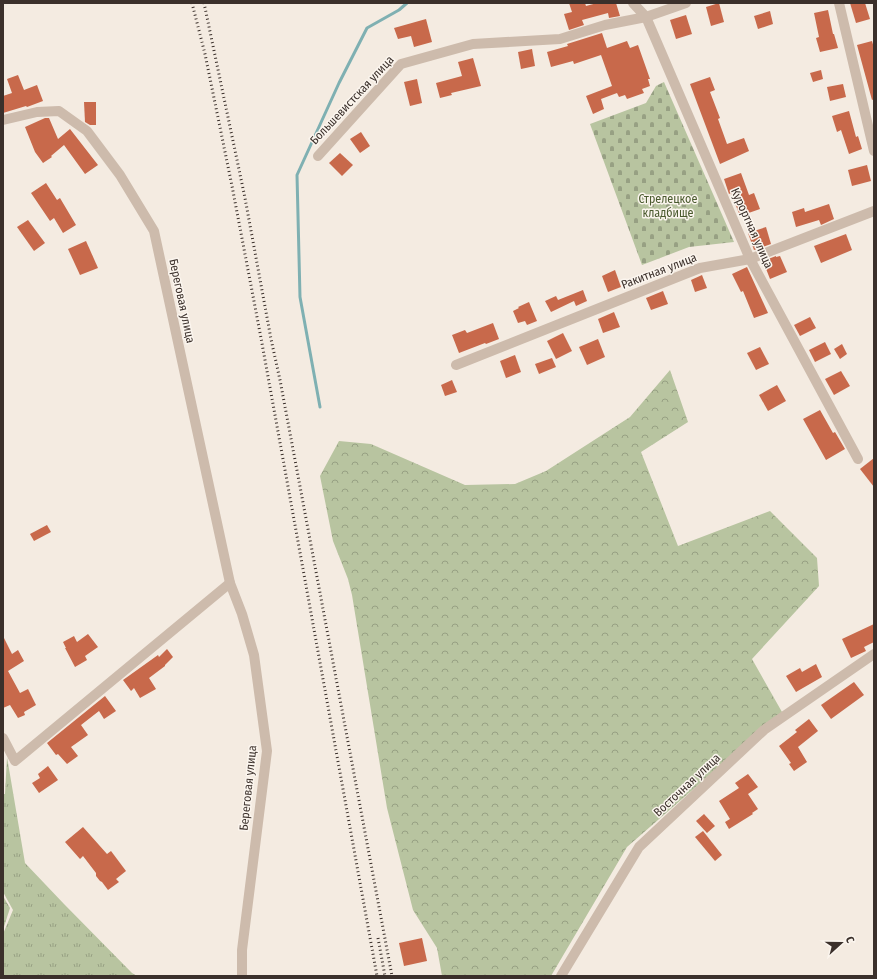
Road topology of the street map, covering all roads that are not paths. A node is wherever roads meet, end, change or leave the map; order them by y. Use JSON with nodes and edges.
{"nodes":[{"id":1,"x":633,"y":3,"type":"edge"},
{"id":2,"x":686,"y":3,"type":"edge"},
{"id":3,"x":839,"y":3,"type":"edge"},
{"id":4,"x":646,"y":17,"type":"junction"},
{"id":5,"x":3,"y":120,"type":"edge"},
{"id":6,"x":874,"y":151,"type":"edge"},
{"id":7,"x":318,"y":156,"type":"dead end"},
{"id":8,"x":874,"y":211,"type":"edge"},
{"id":9,"x":750,"y":259,"type":"junction"},
{"id":10,"x":456,"y":365,"type":"dead end"},
{"id":11,"x":858,"y":459,"type":"dead end"},
{"id":12,"x":230,"y":583,"type":"junction"},
{"id":13,"x":874,"y":654,"type":"edge"},
{"id":14,"x":3,"y":738,"type":"edge"},
{"id":15,"x":242,"y":976,"type":"edge"},
{"id":16,"x":561,"y":976,"type":"edge"}],
"edges":[{"from":1,"to":4,"type":"street","name":"Курортная улица"},
{"from":2,"to":4,"type":"street","name":"Большевистская улица"},
{"from":3,"to":6,"type":"street"},
{"from":4,"to":7,"type":"street","name":"Большевистская улица"},
{"from":4,"to":9,"type":"street","name":"Курортная улица"},
{"from":5,"to":12,"type":"street","name":"Береговая улица"},
{"from":8,"to":9,"type":"street","name":"Ракитная улица"},
{"from":9,"to":10,"type":"street","name":"Ракитная улица"},
{"from":9,"to":11,"type":"street","name":"Курортная улица"},
{"from":12,"to":14,"type":"street"},
{"from":12,"to":15,"type":"street","name":"Береговая улица"},
{"from":13,"to":16,"type":"street","name":"Восточная улица"}]}
